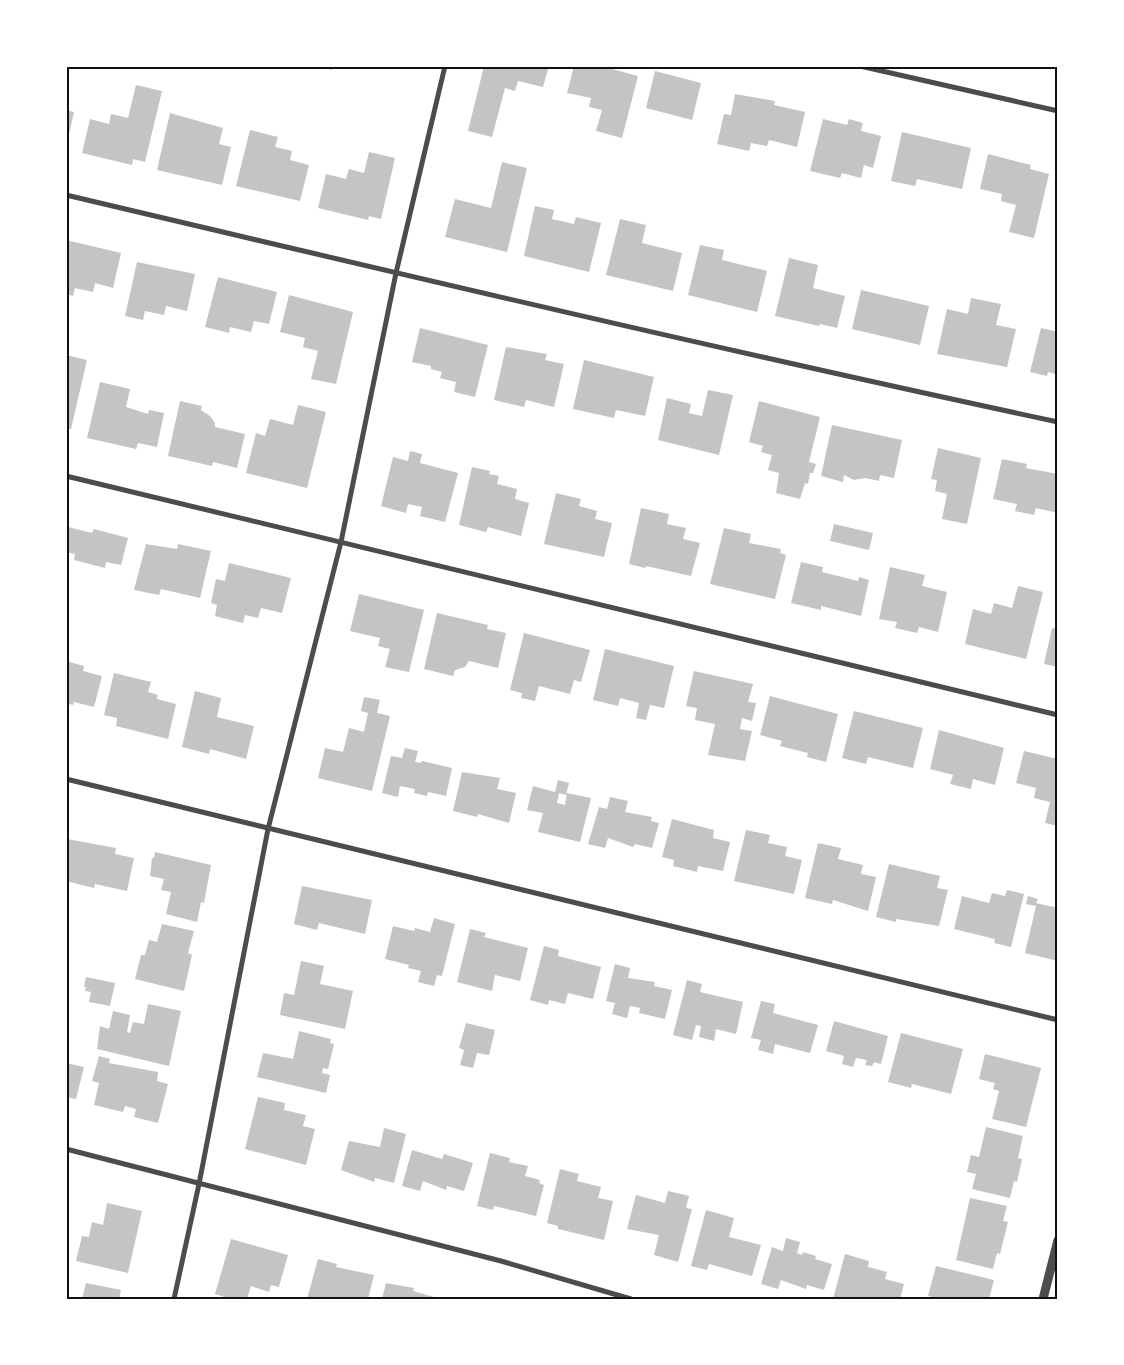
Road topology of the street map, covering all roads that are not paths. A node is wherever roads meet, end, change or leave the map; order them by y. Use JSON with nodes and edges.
{"nodes":[{"id":1,"x":445,"y":66,"type":"edge"},
{"id":2,"x":860,"y":66,"type":"edge"},
{"id":3,"x":1058,"y":111,"type":"edge"},
{"id":4,"x":66,"y":195,"type":"edge"},
{"id":5,"x":396,"y":273,"type":"junction"},
{"id":6,"x":1058,"y":422,"type":"edge"},
{"id":7,"x":66,"y":476,"type":"edge"},
{"id":8,"x":341,"y":542,"type":"junction"},
{"id":9,"x":1058,"y":715,"type":"edge"},
{"id":10,"x":66,"y":779,"type":"edge"},
{"id":11,"x":268,"y":829,"type":"junction"},
{"id":12,"x":1058,"y":1020,"type":"edge"},
{"id":13,"x":66,"y":1149,"type":"edge"},
{"id":14,"x":199,"y":1184,"type":"junction"},
{"id":15,"x":1058,"y":1240,"type":"edge"},
{"id":16,"x":174,"y":1299,"type":"edge"},
{"id":17,"x":631,"y":1299,"type":"edge"},
{"id":18,"x":1043,"y":1299,"type":"edge"}],
"edges":[{"from":1,"to":5,"type":"street"},
{"from":2,"to":3,"type":"street"},
{"from":4,"to":5,"type":"street"},
{"from":5,"to":6,"type":"street"},
{"from":5,"to":8,"type":"street"},
{"from":7,"to":8,"type":"street"},
{"from":8,"to":9,"type":"street"},
{"from":8,"to":11,"type":"street"},
{"from":10,"to":11,"type":"street"},
{"from":11,"to":12,"type":"street"},
{"from":11,"to":14,"type":"street"},
{"from":13,"to":14,"type":"street"},
{"from":14,"to":16,"type":"street"},
{"from":14,"to":17,"type":"street"},
{"from":15,"to":18,"type":"street"}]}
